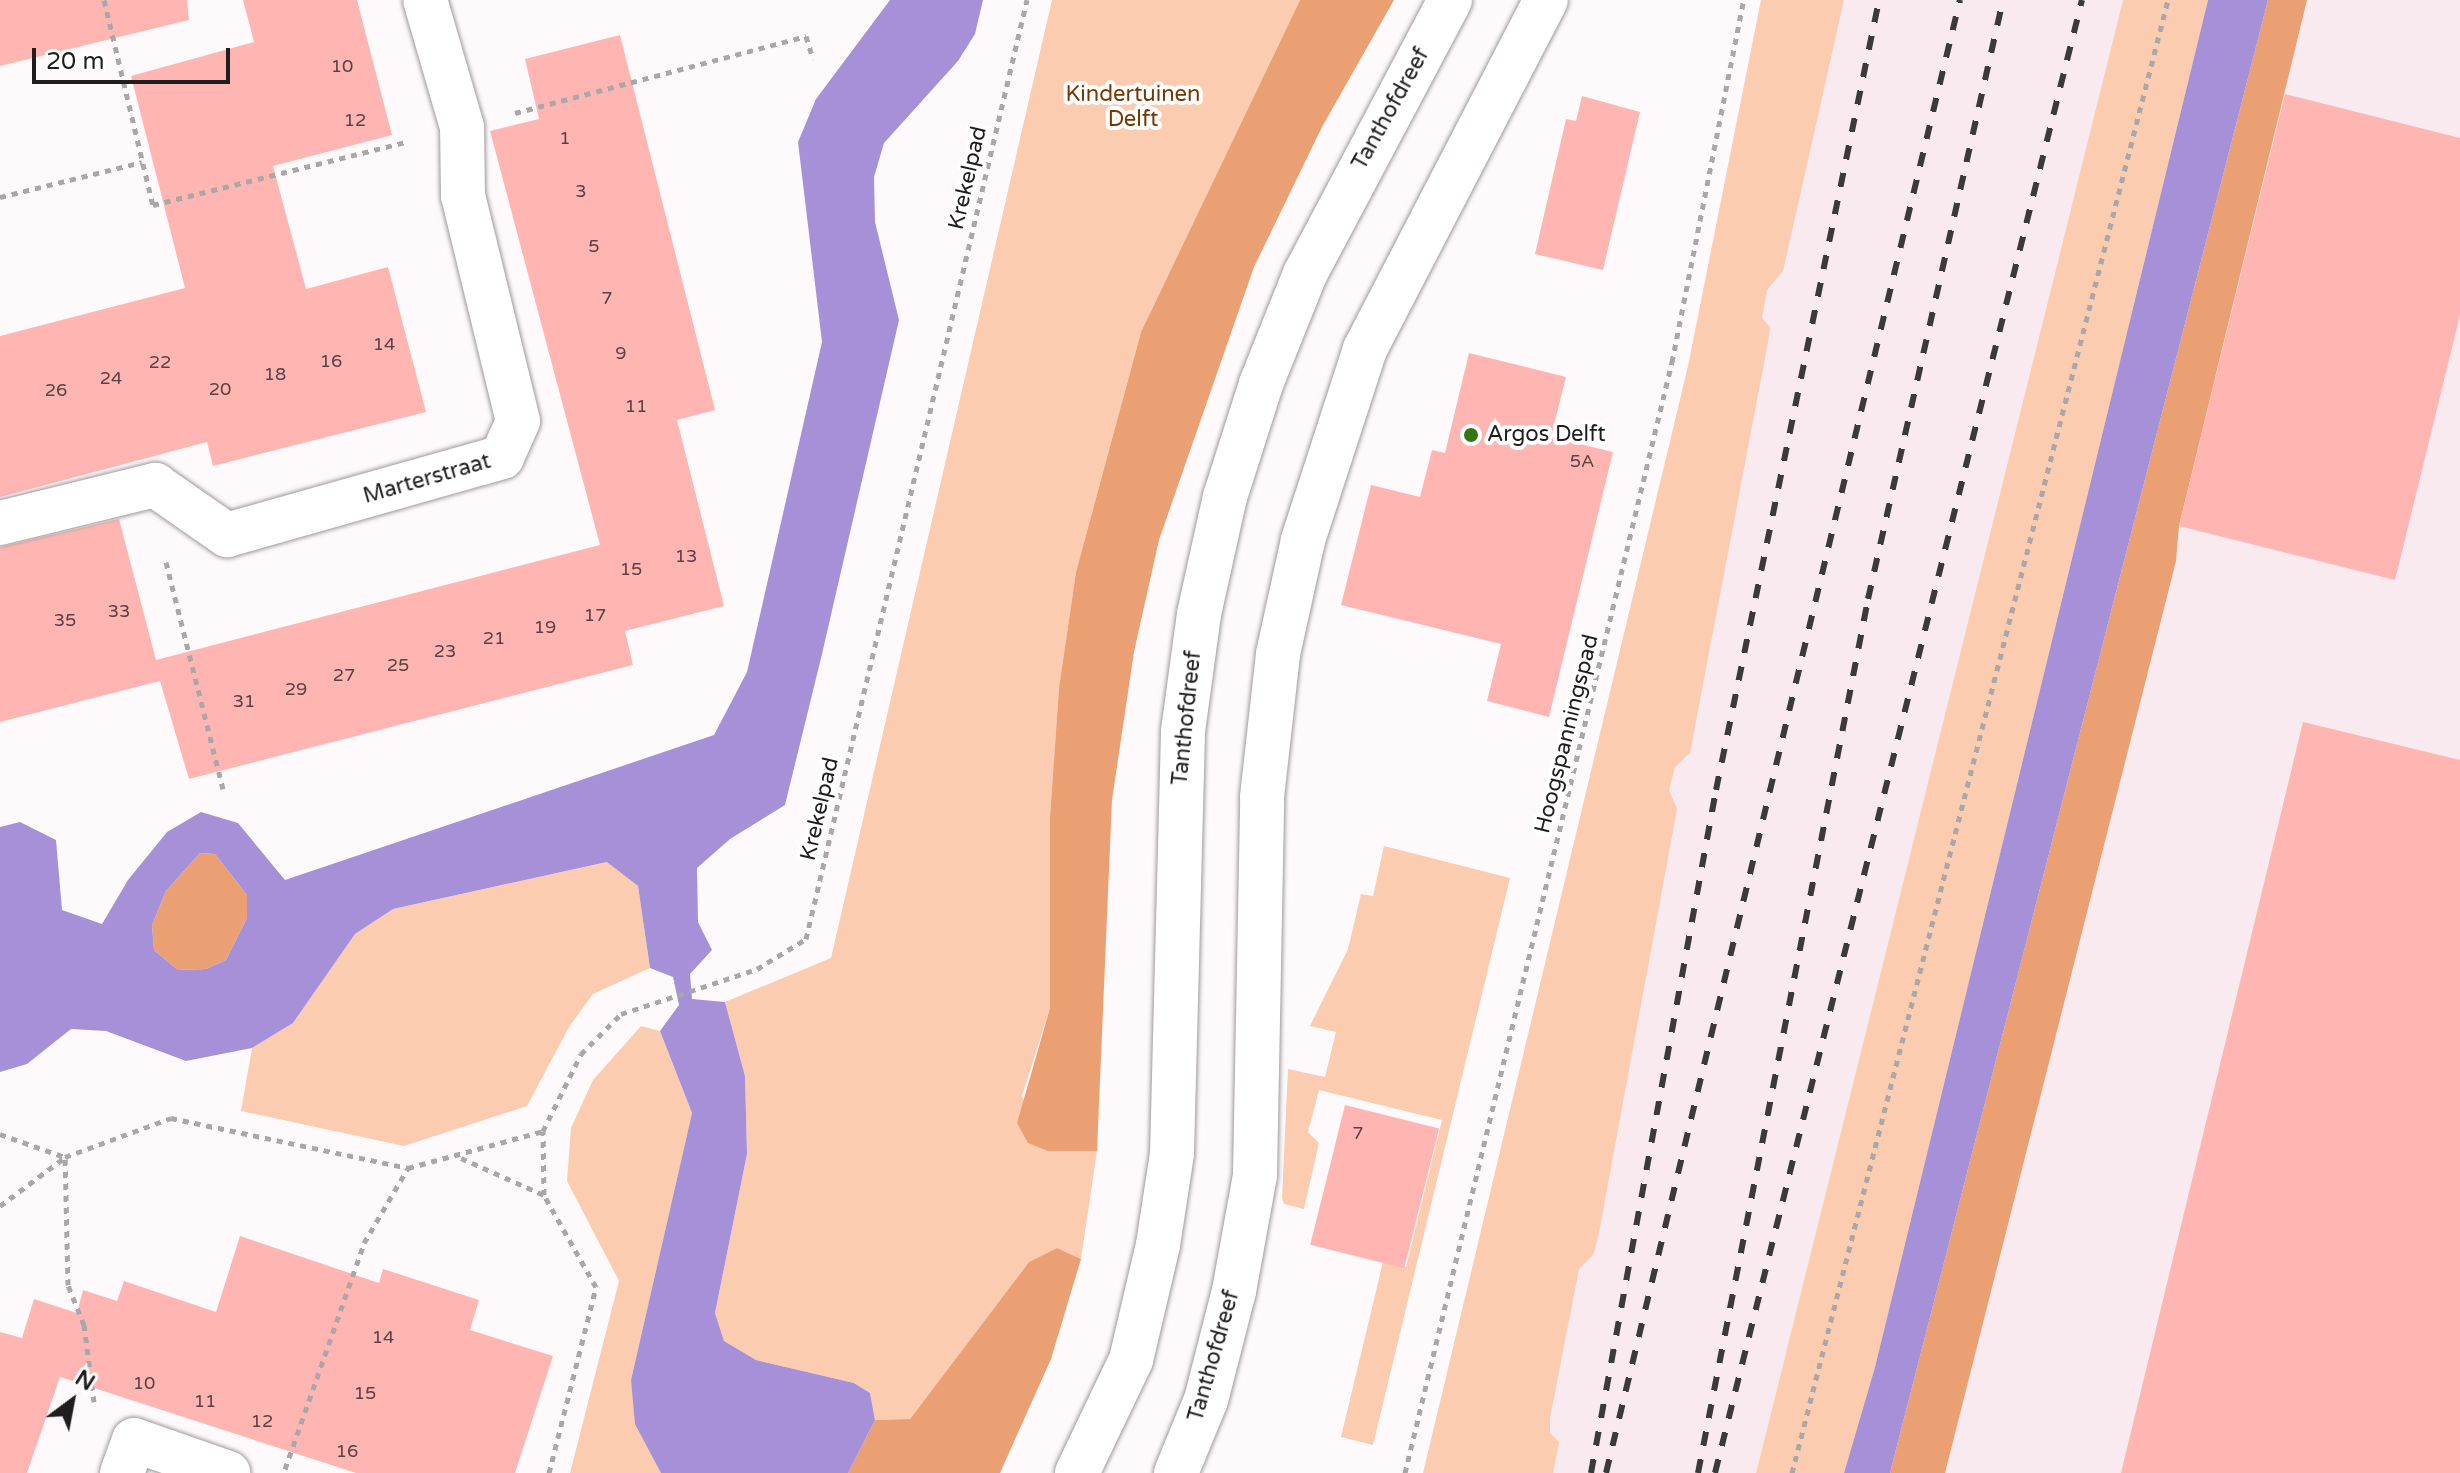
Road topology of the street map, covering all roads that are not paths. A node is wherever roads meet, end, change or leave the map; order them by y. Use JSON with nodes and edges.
{"nodes":[{"id":1,"x":425,"y":0,"type":"edge"},
{"id":2,"x":1450,"y":0,"type":"edge"},
{"id":3,"x":1546,"y":0,"type":"edge"},
{"id":4,"x":0,"y":523,"type":"edge"},
{"id":5,"x":128,"y":1456,"type":"edge"},
{"id":6,"x":228,"y":1473,"type":"edge"},
{"id":7,"x":1077,"y":1473,"type":"edge"},
{"id":8,"x":1176,"y":1473,"type":"edge"}],
"edges":[{"from":1,"to":4,"type":"street","name":"Marterstraat"},
{"from":2,"to":7,"type":"street","name":"Tanthofdreef"},
{"from":3,"to":8,"type":"street","name":"Tanthofdreef"},
{"from":5,"to":6,"type":"street"}]}
